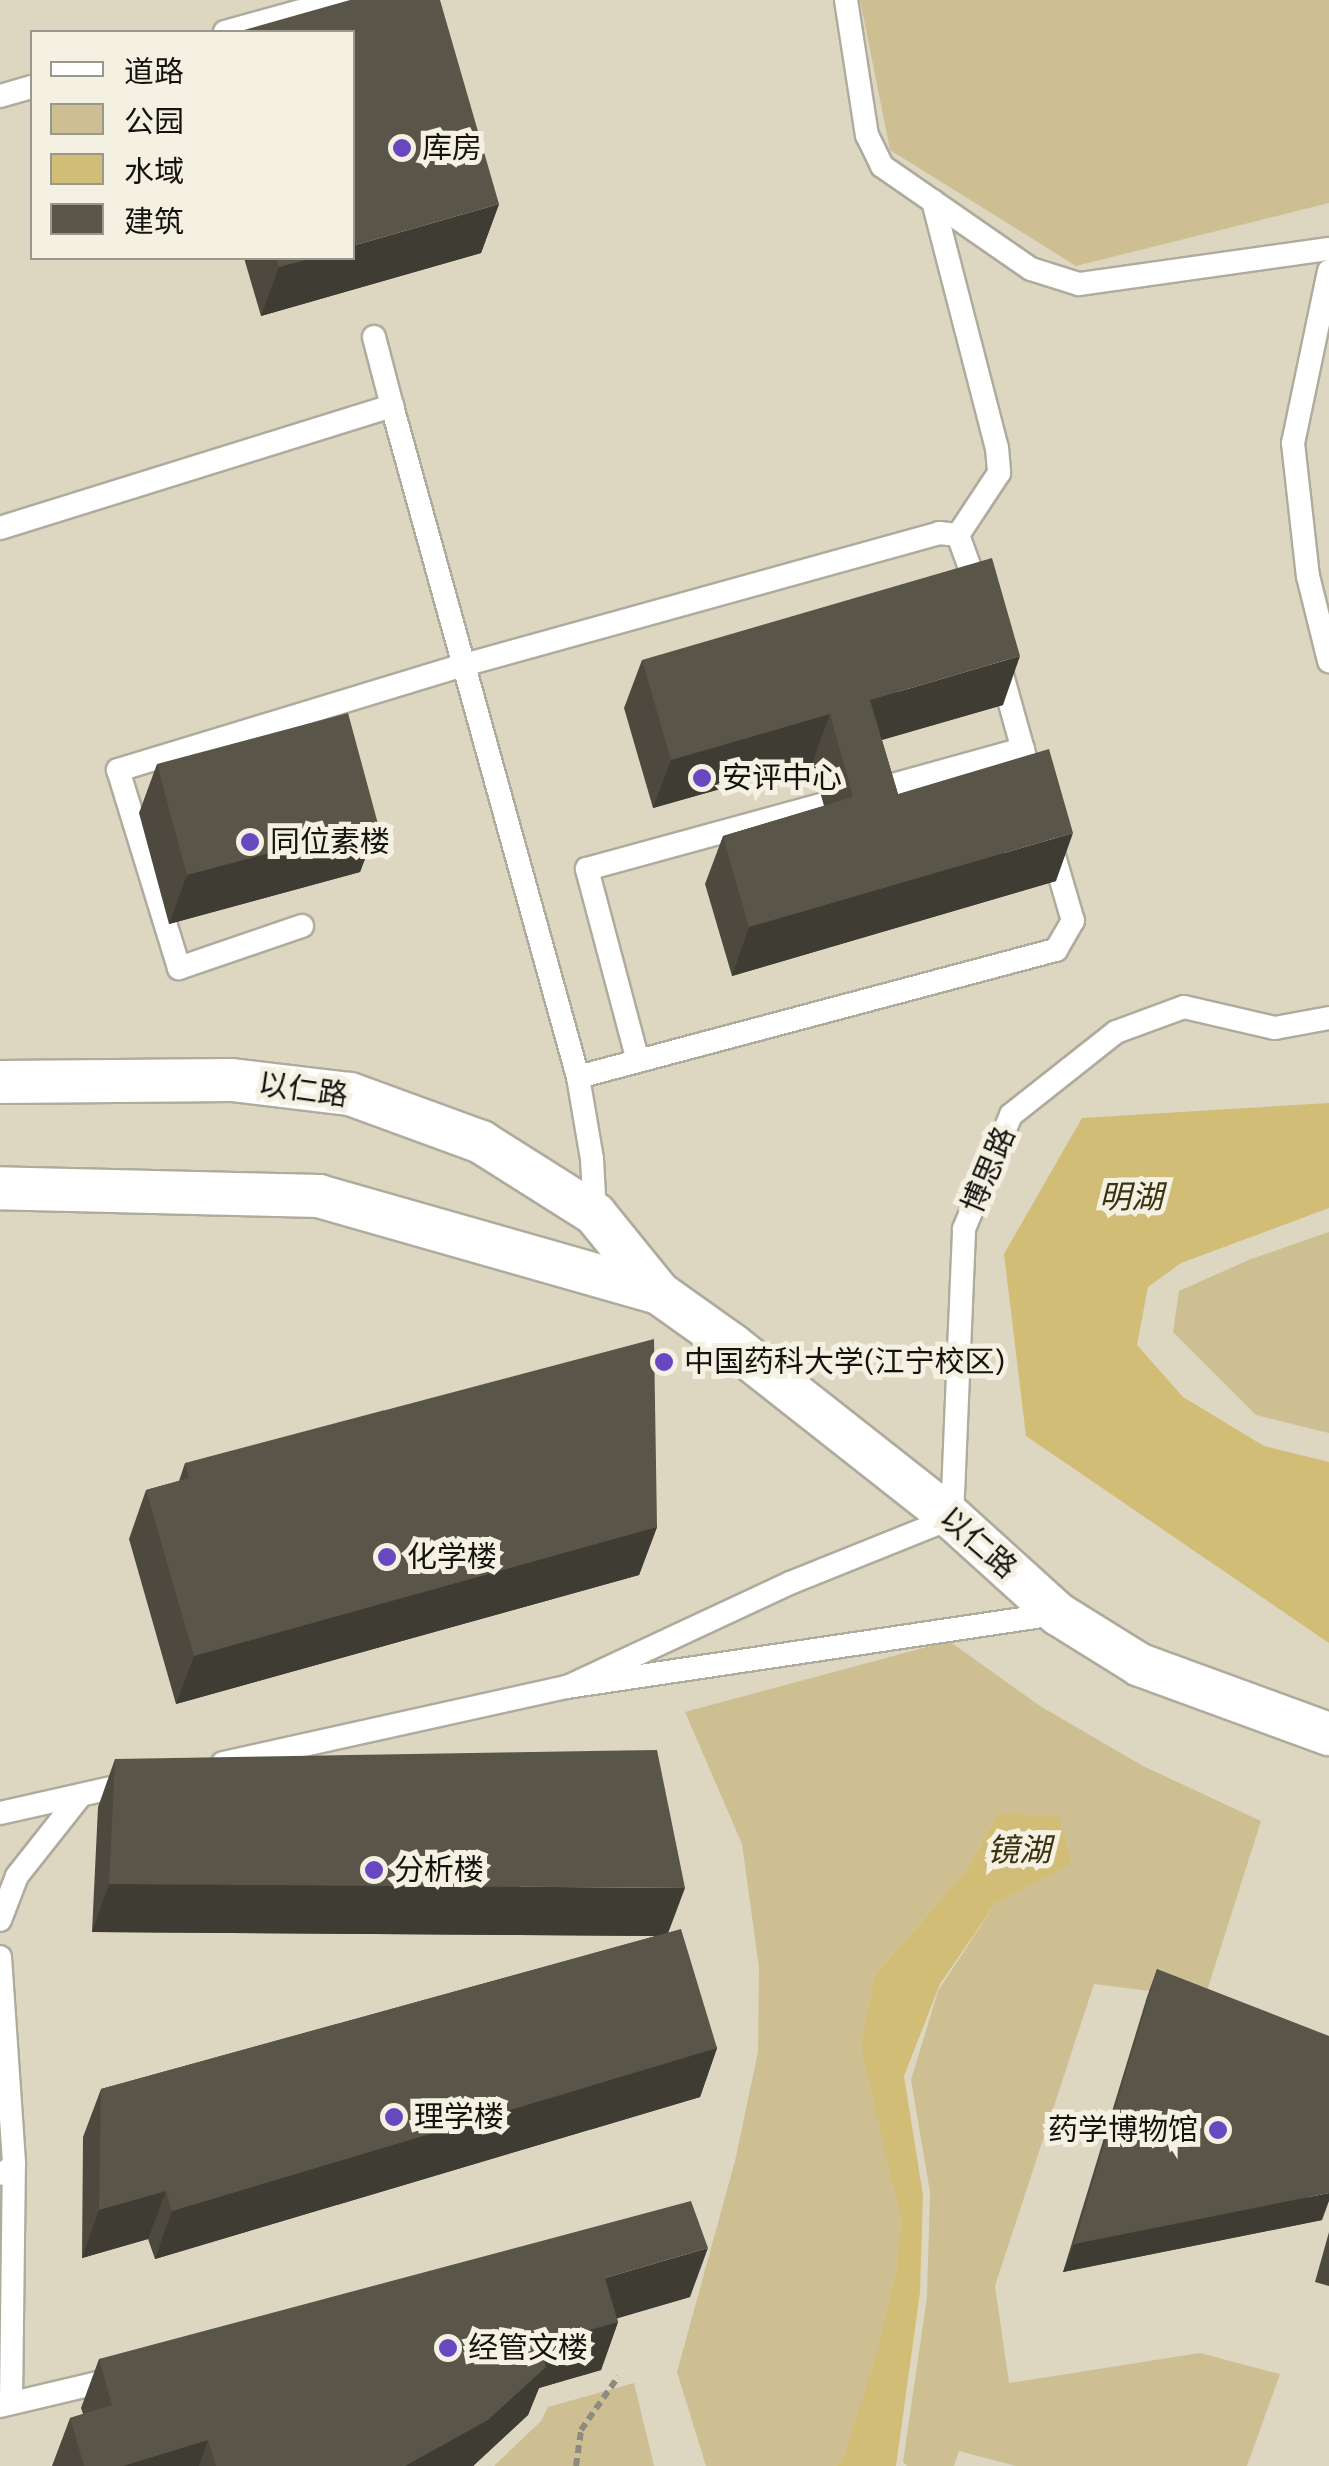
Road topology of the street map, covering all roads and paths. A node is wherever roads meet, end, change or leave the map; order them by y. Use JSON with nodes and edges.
{"nodes":[{"id":1,"x":340,"y":0,"type":"edge"},
{"id":2,"x":846,"y":0,"type":"edge"},
{"id":3,"x":305,"y":5,"type":"edge"},
{"id":4,"x":231,"y":30,"type":"edge"},
{"id":5,"x":30,"y":88,"type":"edge"},
{"id":6,"x":0,"y":96,"type":"edge"},
{"id":7,"x":933,"y":201,"type":"junction"},
{"id":8,"x":1329,"y":249,"type":"edge"},
{"id":9,"x":1329,"y":271,"type":"edge"},
{"id":10,"x":374,"y":337,"type":"dead end"},
{"id":11,"x":392,"y":406,"type":"junction"},
{"id":12,"x":0,"y":528,"type":"edge"},
{"id":13,"x":958,"y":535,"type":"junction"},
{"id":14,"x":1329,"y":662,"type":"edge"},
{"id":15,"x":464,"y":664,"type":"junction"},
{"id":16,"x":1022,"y":748,"type":"junction"},
{"id":17,"x":865,"y":792,"type":"edge"},
{"id":18,"x":824,"y":804,"type":"edge"},
{"id":19,"x":302,"y":926,"type":"dead end"},
{"id":20,"x":1329,"y":1018,"type":"edge"},
{"id":21,"x":638,"y":1061,"type":"junction"},
{"id":22,"x":578,"y":1077,"type":"junction"},
{"id":23,"x":0,"y":1082,"type":"edge"},
{"id":24,"x":0,"y":1188,"type":"edge"},
{"id":25,"x":595,"y":1214,"type":"junction"},
{"id":26,"x":659,"y":1294,"type":"junction"},
{"id":27,"x":952,"y":1518,"type":"junction"},
{"id":28,"x":1058,"y":1614,"type":"junction"},
{"id":29,"x":568,"y":1687,"type":"junction"},
{"id":30,"x":1329,"y":1734,"type":"edge"},
{"id":31,"x":198,"y":1769,"type":"edge"},
{"id":32,"x":159,"y":1778,"type":"edge"},
{"id":33,"x":81,"y":1794,"type":"junction"},
{"id":34,"x":0,"y":1813,"type":"edge"},
{"id":35,"x":0,"y":1920,"type":"edge"},
{"id":36,"x":0,"y":1957,"type":"edge"},
{"id":37,"x":7,"y":2171,"type":"edge"},
{"id":38,"x":134,"y":2374,"type":"edge"},
{"id":39,"x":618,"y":2377,"type":"dead end"},
{"id":40,"x":5,"y":2404,"type":"edge"},
{"id":41,"x":576,"y":2466,"type":"edge"}],
"edges":[{"from":1,"to":3,"type":"lane"},
{"from":2,"to":7,"type":"lane"},
{"from":3,"to":4,"type":"lane"},
{"from":5,"to":6,"type":"lane"},
{"from":7,"to":8,"type":"lane"},
{"from":7,"to":13,"type":"lane"},
{"from":9,"to":14,"type":"lane"},
{"from":10,"to":11,"type":"lane"},
{"from":11,"to":12,"type":"lane"},
{"from":11,"to":15,"type":"lane"},
{"from":13,"to":15,"type":"lane"},
{"from":13,"to":16,"type":"lane"},
{"from":15,"to":19,"type":"lane"},
{"from":15,"to":22,"type":"lane"},
{"from":16,"to":17,"type":"lane"},
{"from":16,"to":21,"type":"lane"},
{"from":18,"to":21,"type":"lane"},
{"from":20,"to":27,"type":"lane","name":"博思路"},
{"from":21,"to":22,"type":"lane"},
{"from":22,"to":25,"type":"lane"},
{"from":23,"to":25,"type":"street","name":"以仁路"},
{"from":24,"to":26,"type":"street","name":"以仁路"},
{"from":25,"to":26,"type":"street","name":"以仁路"},
{"from":26,"to":27,"type":"street","name":"以仁路"},
{"from":27,"to":28,"type":"street","name":"以仁路"},
{"from":27,"to":29,"type":"lane"},
{"from":28,"to":29,"type":"lane"},
{"from":28,"to":30,"type":"street","name":"以仁路"},
{"from":29,"to":31,"type":"lane"},
{"from":32,"to":33,"type":"lane"},
{"from":33,"to":34,"type":"lane"},
{"from":33,"to":35,"type":"lane"},
{"from":36,"to":37,"type":"lane"},
{"from":37,"to":40,"type":"lane"},
{"from":38,"to":40,"type":"lane"},
{"from":39,"to":41,"type":"path"}]}
